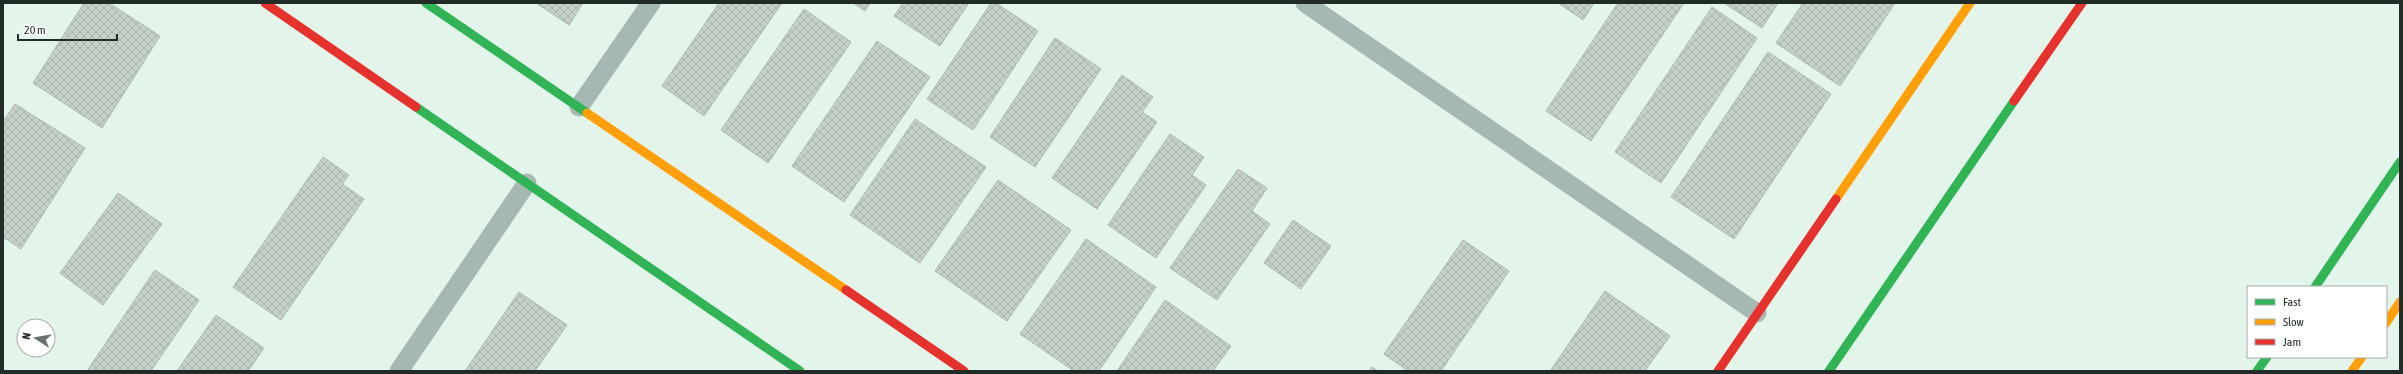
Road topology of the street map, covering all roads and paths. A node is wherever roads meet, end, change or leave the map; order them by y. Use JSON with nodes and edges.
{"nodes":[{"id":1,"x":265,"y":3,"type":"edge"},
{"id":2,"x":426,"y":3,"type":"edge"},
{"id":3,"x":651,"y":3,"type":"edge"},
{"id":4,"x":1305,"y":3,"type":"edge"},
{"id":5,"x":1970,"y":3,"type":"edge"},
{"id":6,"x":2082,"y":3,"type":"edge"},
{"id":7,"x":579,"y":107,"type":"junction"},
{"id":8,"x":2400,"y":162,"type":"edge"},
{"id":9,"x":527,"y":183,"type":"junction"},
{"id":10,"x":2315,"y":286,"type":"edge"},
{"id":11,"x":2400,"y":302,"type":"edge"},
{"id":12,"x":1758,"y":313,"type":"junction"},
{"id":13,"x":2387,"y":321,"type":"edge"},
{"id":14,"x":2266,"y":358,"type":"edge"},
{"id":15,"x":2361,"y":358,"type":"edge"},
{"id":16,"x":399,"y":371,"type":"edge"},
{"id":17,"x":800,"y":371,"type":"edge"},
{"id":18,"x":964,"y":371,"type":"edge"},
{"id":19,"x":1718,"y":371,"type":"edge"},
{"id":20,"x":1829,"y":371,"type":"edge"},
{"id":21,"x":2257,"y":371,"type":"edge"},
{"id":22,"x":2352,"y":371,"type":"edge"}],
"edges":[{"from":1,"to":9,"type":"street"},
{"from":2,"to":7,"type":"street"},
{"from":3,"to":7,"type":"lane"},
{"from":4,"to":12,"type":"lane"},
{"from":5,"to":12,"type":"street"},
{"from":6,"to":20,"type":"street"},
{"from":7,"to":18,"type":"street"},
{"from":8,"to":10,"type":"street"},
{"from":9,"to":16,"type":"lane"},
{"from":9,"to":17,"type":"street"},
{"from":11,"to":13,"type":"street"},
{"from":12,"to":19,"type":"street"},
{"from":14,"to":21,"type":"street"},
{"from":15,"to":22,"type":"street"}]}
